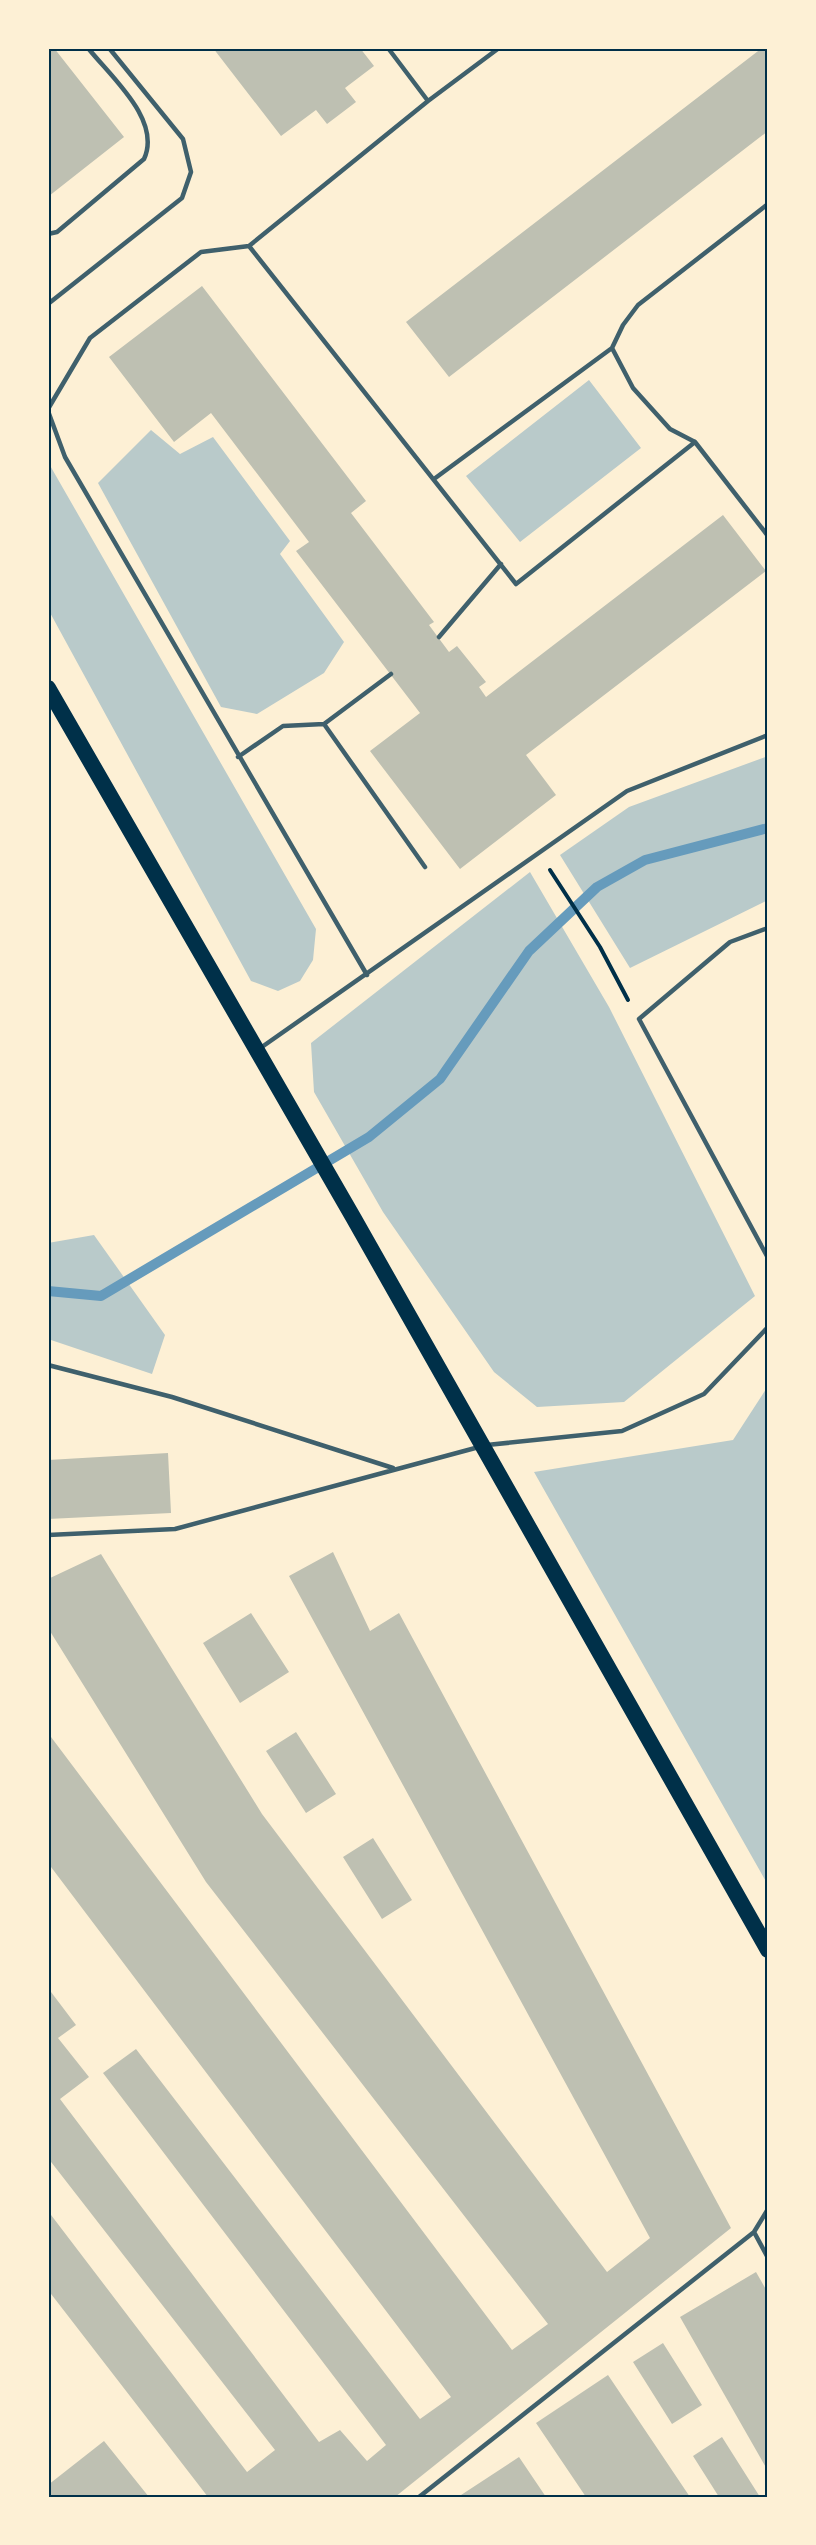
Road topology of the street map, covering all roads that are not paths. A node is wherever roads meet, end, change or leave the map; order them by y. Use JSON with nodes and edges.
{"nodes":[{"id":1,"x":88,"y":48,"type":"edge"},
{"id":2,"x":109,"y":48,"type":"edge"},
{"id":3,"x":388,"y":48,"type":"edge"},
{"id":4,"x":499,"y":48,"type":"edge"},
{"id":5,"x":428,"y":101,"type":"junction"},
{"id":6,"x":768,"y":204,"type":"edge"},
{"id":7,"x":48,"y":236,"type":"edge"},
{"id":8,"x":249,"y":246,"type":"junction"},
{"id":9,"x":48,"y":304,"type":"edge"},
{"id":10,"x":612,"y":348,"type":"junction"},
{"id":11,"x":48,"y":410,"type":"edge"},
{"id":12,"x":695,"y":442,"type":"junction"},
{"id":13,"x":434,"y":479,"type":"junction"},
{"id":14,"x":768,"y":536,"type":"edge"},
{"id":15,"x":501,"y":564,"type":"junction"},
{"id":16,"x":439,"y":638,"type":"dead end"},
{"id":17,"x":391,"y":675,"type":"dead end"},
{"id":18,"x":48,"y":688,"type":"edge"},
{"id":19,"x":324,"y":724,"type":"junction"},
{"id":20,"x":768,"y":735,"type":"edge"},
{"id":21,"x":238,"y":757,"type":"junction"},
{"id":22,"x":425,"y":867,"type":"dead end"},
{"id":23,"x":768,"y":928,"type":"edge"},
{"id":24,"x":366,"y":975,"type":"junction"},
{"id":25,"x":257,"y":1051,"type":"junction"},
{"id":26,"x":768,"y":1258,"type":"edge"},
{"id":27,"x":768,"y":1327,"type":"edge"},
{"id":28,"x":48,"y":1365,"type":"edge"},
{"id":29,"x":483,"y":1446,"type":"junction"},
{"id":30,"x":395,"y":1469,"type":"junction"},
{"id":31,"x":48,"y":1535,"type":"edge"},
{"id":32,"x":768,"y":1950,"type":"edge"},
{"id":33,"x":768,"y":2209,"type":"edge"},
{"id":34,"x":754,"y":2232,"type":"junction"},
{"id":35,"x":768,"y":2258,"type":"edge"},
{"id":36,"x":419,"y":2497,"type":"edge"}],
"edges":[{"from":1,"to":7,"type":"lane"},
{"from":2,"to":9,"type":"lane"},
{"from":3,"to":5,"type":"lane"},
{"from":4,"to":5,"type":"lane"},
{"from":5,"to":8,"type":"lane"},
{"from":6,"to":10,"type":"lane"},
{"from":8,"to":11,"type":"lane"},
{"from":8,"to":13,"type":"lane"},
{"from":10,"to":12,"type":"lane"},
{"from":10,"to":13,"type":"lane"},
{"from":11,"to":21,"type":"lane"},
{"from":12,"to":14,"type":"lane"},
{"from":12,"to":15,"type":"lane"},
{"from":13,"to":15,"type":"lane"},
{"from":15,"to":16,"type":"lane"},
{"from":17,"to":19,"type":"lane"},
{"from":18,"to":25,"type":"highway"},
{"from":19,"to":21,"type":"lane"},
{"from":19,"to":22,"type":"lane"},
{"from":20,"to":24,"type":"lane"},
{"from":21,"to":24,"type":"lane"},
{"from":23,"to":26,"type":"lane"},
{"from":24,"to":25,"type":"lane"},
{"from":25,"to":29,"type":"highway"},
{"from":27,"to":29,"type":"lane"},
{"from":28,"to":30,"type":"lane"},
{"from":29,"to":30,"type":"lane"},
{"from":29,"to":32,"type":"highway"},
{"from":30,"to":31,"type":"lane"},
{"from":33,"to":34,"type":"lane"},
{"from":34,"to":35,"type":"lane"},
{"from":34,"to":36,"type":"lane"}]}
